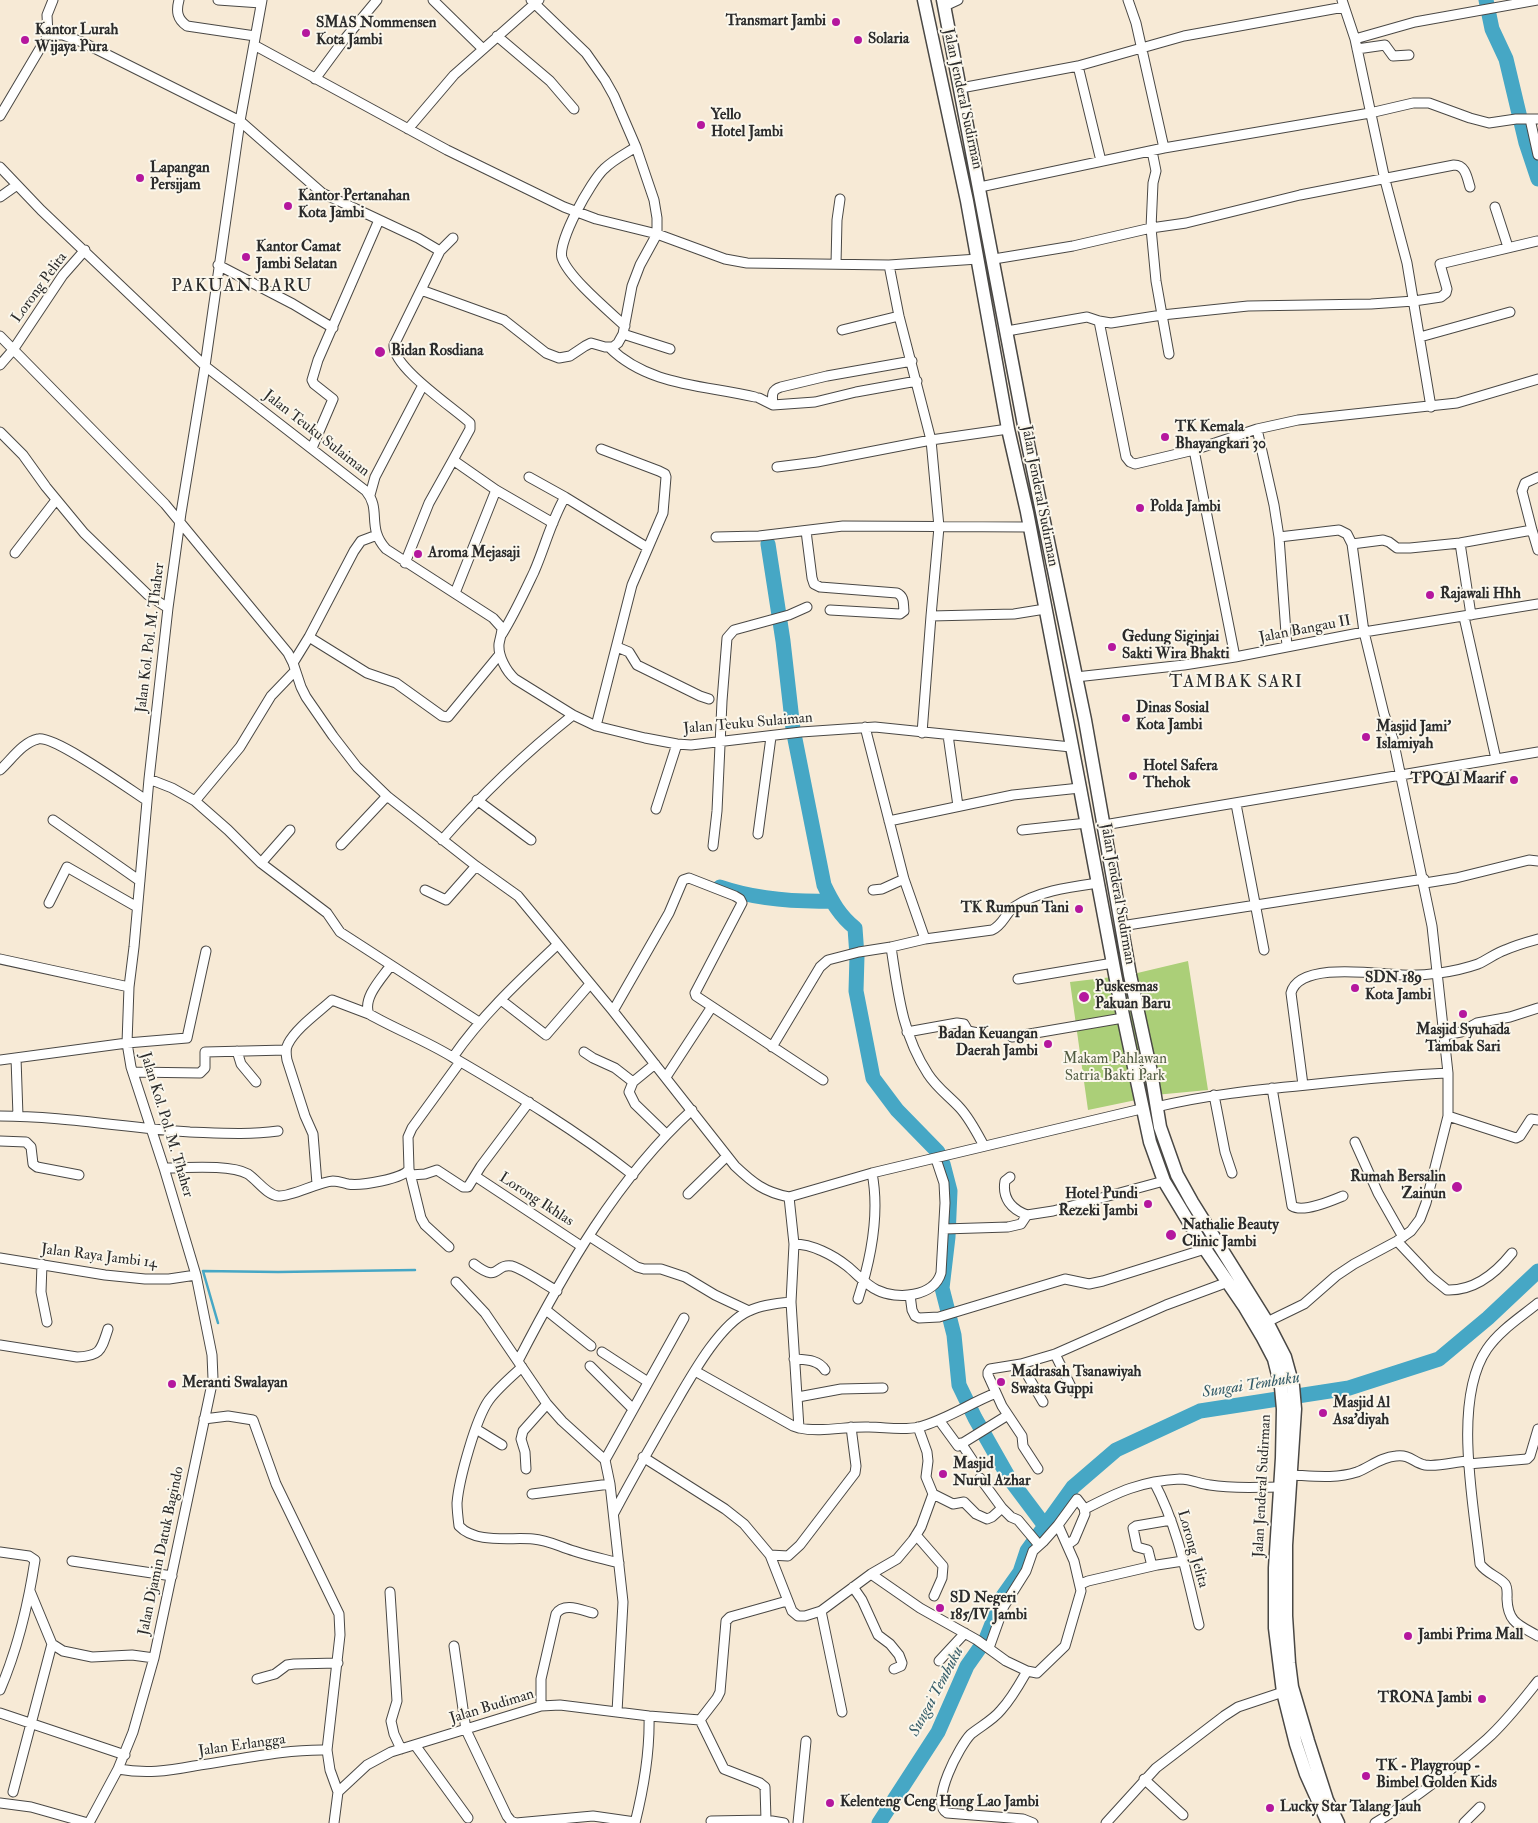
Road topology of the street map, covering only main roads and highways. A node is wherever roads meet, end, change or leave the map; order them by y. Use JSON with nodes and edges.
{"nodes":[{"id":1,"x":924,"y":0,"type":"edge"},
{"id":2,"x":944,"y":3,"type":"edge"},
{"id":3,"x":1015,"y":378,"type":"junction"},
{"id":4,"x":1000,"y":381,"type":"junction"},
{"id":5,"x":1042,"y":509,"type":"junction"},
{"id":6,"x":1027,"y":512,"type":"junction"},
{"id":7,"x":1067,"y":632,"type":"junction"},
{"id":8,"x":1050,"y":635,"type":"junction"},
{"id":9,"x":1137,"y":1003,"type":"junction"},
{"id":10,"x":1122,"y":1012,"type":"junction"},
{"id":11,"x":1249,"y":1303,"type":"junction"},
{"id":12,"x":1287,"y":1386,"type":"junction"},
{"id":13,"x":1289,"y":1409,"type":"junction"},
{"id":14,"x":1302,"y":1742,"type":"junction"},
{"id":15,"x":1328,"y":1823,"type":"edge"},
{"id":16,"x":1338,"y":1823,"type":"edge"}],
"edges":[{"from":1,"to":4,"type":"highway","name":"Jalan Jenderal Sudirman"},
{"from":2,"to":3,"type":"highway","name":"Jalan Jenderal Sudirman"},
{"from":3,"to":4,"type":"highway"},
{"from":3,"to":5,"type":"highway","name":"Jalan Jenderal Sudirman"},
{"from":4,"to":6,"type":"highway","name":"Jalan Jenderal Sudirman"},
{"from":5,"to":6,"type":"highway"},
{"from":5,"to":7,"type":"highway","name":"Jalan Jenderal Sudirman"},
{"from":6,"to":8,"type":"highway","name":"Jalan Jenderal Sudirman"},
{"from":7,"to":8,"type":"highway"},
{"from":7,"to":9,"type":"highway","name":"Jalan Jenderal Sudirman"},
{"from":8,"to":10,"type":"highway","name":"Jalan Jenderal Sudirman"},
{"from":9,"to":10,"type":"highway"},
{"from":9,"to":11,"type":"highway","name":"Jalan Jenderal Sudirman"},
{"from":10,"to":11,"type":"highway","name":"Jalan Jenderal Sudirman"},
{"from":11,"to":12,"type":"highway","name":"Jalan Jenderal Sudirman"},
{"from":11,"to":12,"type":"highway","name":"Jalan Jenderal Sudirman"},
{"from":12,"to":13,"type":"highway","name":"Jalan Jenderal Sudirman"},
{"from":13,"to":14,"type":"highway","name":"Jalan Jenderal Sudirman"},
{"from":13,"to":14,"type":"highway","name":"Jalan Jenderal Sudirman"},
{"from":14,"to":15,"type":"highway","name":"Jalan Jenderal Sudirman"},
{"from":14,"to":16,"type":"highway","name":"Jalan Jenderal Sudirman"}]}
